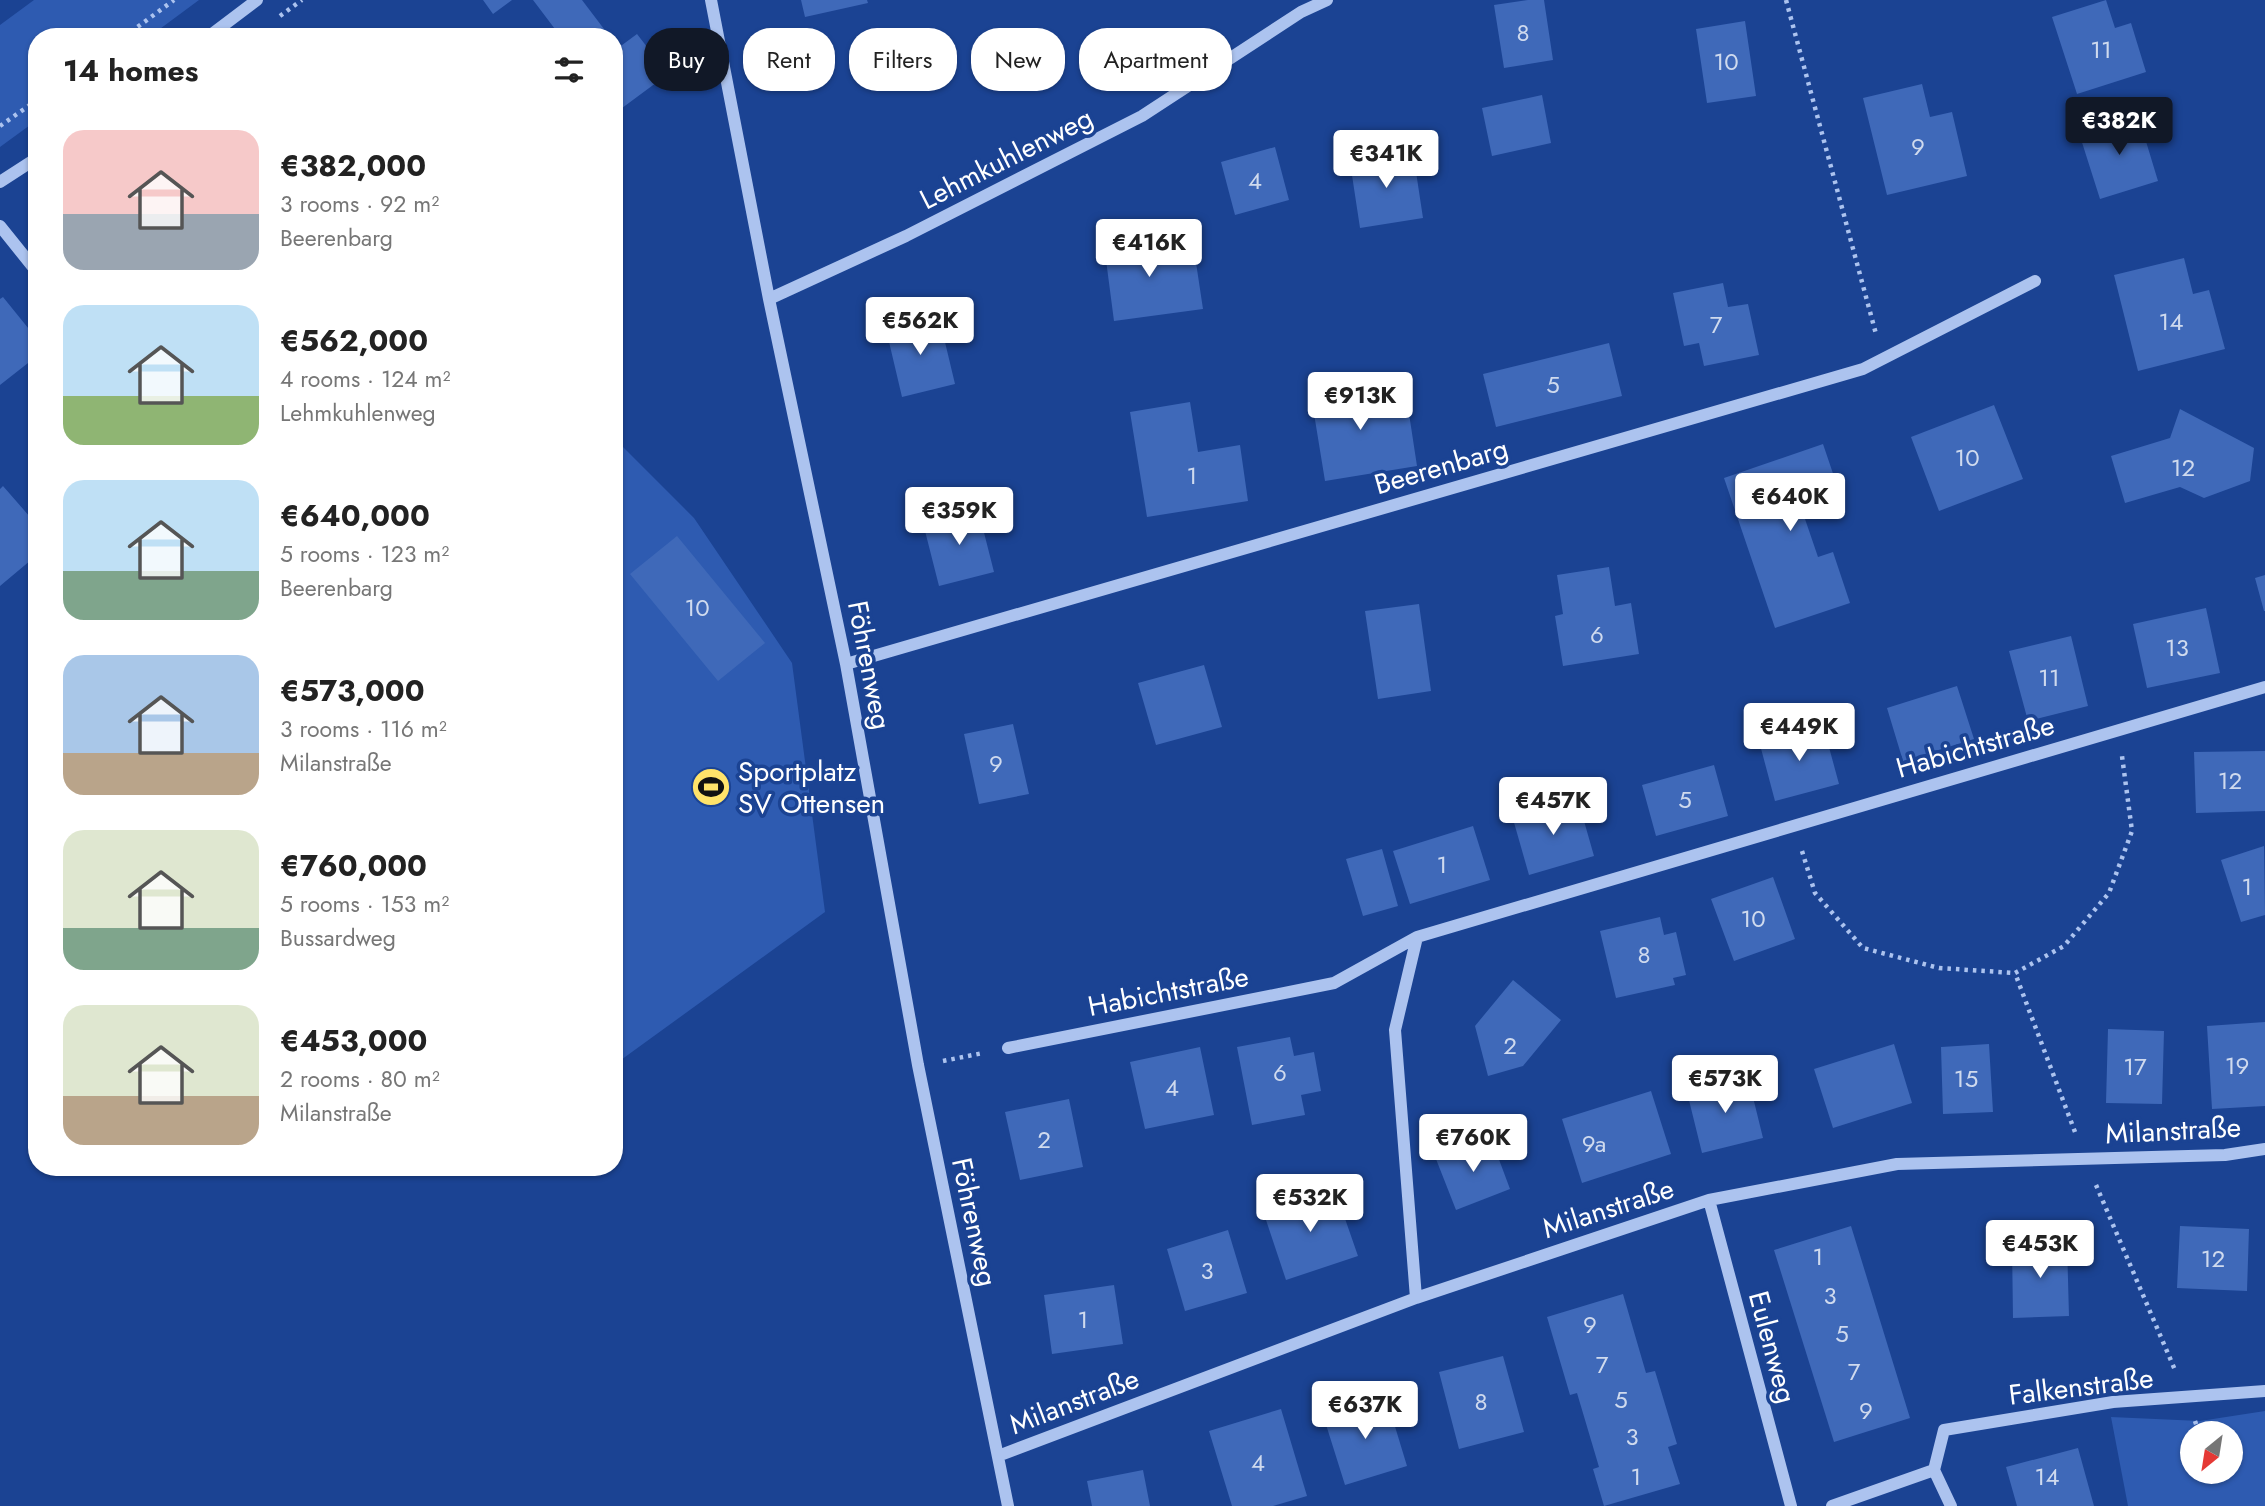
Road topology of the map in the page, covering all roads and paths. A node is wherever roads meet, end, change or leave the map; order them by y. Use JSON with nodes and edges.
{"nodes":[{"id":1,"x":174,"y":0,"type":"edge"},
{"id":2,"x":257,"y":0,"type":"edge"},
{"id":3,"x":711,"y":0,"type":"edge"},
{"id":4,"x":1327,"y":0,"type":"edge"},
{"id":5,"x":1786,"y":0,"type":"edge"},
{"id":6,"x":136,"y":28,"type":"edge"},
{"id":7,"x":220,"y":28,"type":"edge"},
{"id":8,"x":28,"y":106,"type":"edge"},
{"id":9,"x":0,"y":126,"type":"edge"},
{"id":10,"x":28,"y":164,"type":"edge"},
{"id":11,"x":0,"y":182,"type":"edge"},
{"id":12,"x":0,"y":226,"type":"edge"},
{"id":13,"x":28,"y":261,"type":"edge"},
{"id":14,"x":2035,"y":281,"type":"dead end"},
{"id":15,"x":769,"y":299,"type":"junction"},
{"id":16,"x":1883,"y":359,"type":"junction"},
{"id":17,"x":846,"y":664,"type":"junction"},
{"id":18,"x":2265,"y":687,"type":"edge"},
{"id":19,"x":2118,"y":729,"type":"junction"},
{"id":20,"x":1794,"y":824,"type":"junction"},
{"id":21,"x":1417,"y":936,"type":"junction"},
{"id":22,"x":2015,"y":973,"type":"junction"},
{"id":23,"x":1008,"y":1048,"type":"joint"},
{"id":24,"x":918,"y":1065,"type":"junction"},
{"id":25,"x":2265,"y":1149,"type":"edge"},
{"id":26,"x":2085,"y":1158,"type":"junction"},
{"id":27,"x":1709,"y":1200,"type":"junction"},
{"id":28,"x":1416,"y":1298,"type":"junction"},
{"id":29,"x":2265,"y":1391,"type":"edge"},
{"id":30,"x":2187,"y":1398,"type":"junction"},
{"id":31,"x":2195,"y":1421,"type":"edge"},
{"id":32,"x":998,"y":1456,"type":"junction"},
{"id":33,"x":1934,"y":1470,"type":"junction"},
{"id":34,"x":1008,"y":1506,"type":"edge"},
{"id":35,"x":1791,"y":1506,"type":"edge"},
{"id":36,"x":1832,"y":1506,"type":"edge"},
{"id":37,"x":1951,"y":1506,"type":"edge"}],
"edges":[{"from":1,"to":6,"type":"path"},
{"from":2,"to":7,"type":"street"},
{"from":3,"to":15,"type":"street","name":"Föhrenweg"},
{"from":4,"to":15,"type":"street","name":"Lehmkuhlenweg"},
{"from":5,"to":16,"type":"path"},
{"from":8,"to":9,"type":"path"},
{"from":10,"to":11,"type":"street"},
{"from":12,"to":13,"type":"street"},
{"from":14,"to":16,"type":"street","name":"Beerenbarg"},
{"from":15,"to":17,"type":"street","name":"Föhrenweg"},
{"from":16,"to":17,"type":"street","name":"Beerenbarg"},
{"from":17,"to":24,"type":"street","name":"Föhrenweg"},
{"from":18,"to":19,"type":"street","name":"Habichtstraße"},
{"from":19,"to":20,"type":"street","name":"Habichtstraße"},
{"from":19,"to":22,"type":"path"},
{"from":20,"to":21,"type":"street","name":"Habichtstraße"},
{"from":20,"to":22,"type":"path"},
{"from":21,"to":23,"type":"street","name":"Habichtstraße"},
{"from":21,"to":28,"type":"street"},
{"from":22,"to":26,"type":"path"},
{"from":23,"to":24,"type":"path"},
{"from":24,"to":32,"type":"street","name":"Föhrenweg"},
{"from":25,"to":26,"type":"street","name":"Milanstraße"},
{"from":26,"to":27,"type":"street","name":"Milanstraße"},
{"from":26,"to":30,"type":"path"},
{"from":27,"to":28,"type":"street","name":"Milanstraße"},
{"from":27,"to":35,"type":"street","name":"Eulenweg"},
{"from":28,"to":32,"type":"street","name":"Milanstraße"},
{"from":29,"to":30,"type":"street","name":"Falkenstraße"},
{"from":30,"to":31,"type":"path"},
{"from":30,"to":33,"type":"street","name":"Falkenstraße"},
{"from":32,"to":34,"type":"street","name":"Föhrenweg"},
{"from":33,"to":36,"type":"street"},
{"from":33,"to":37,"type":"street"}]}
